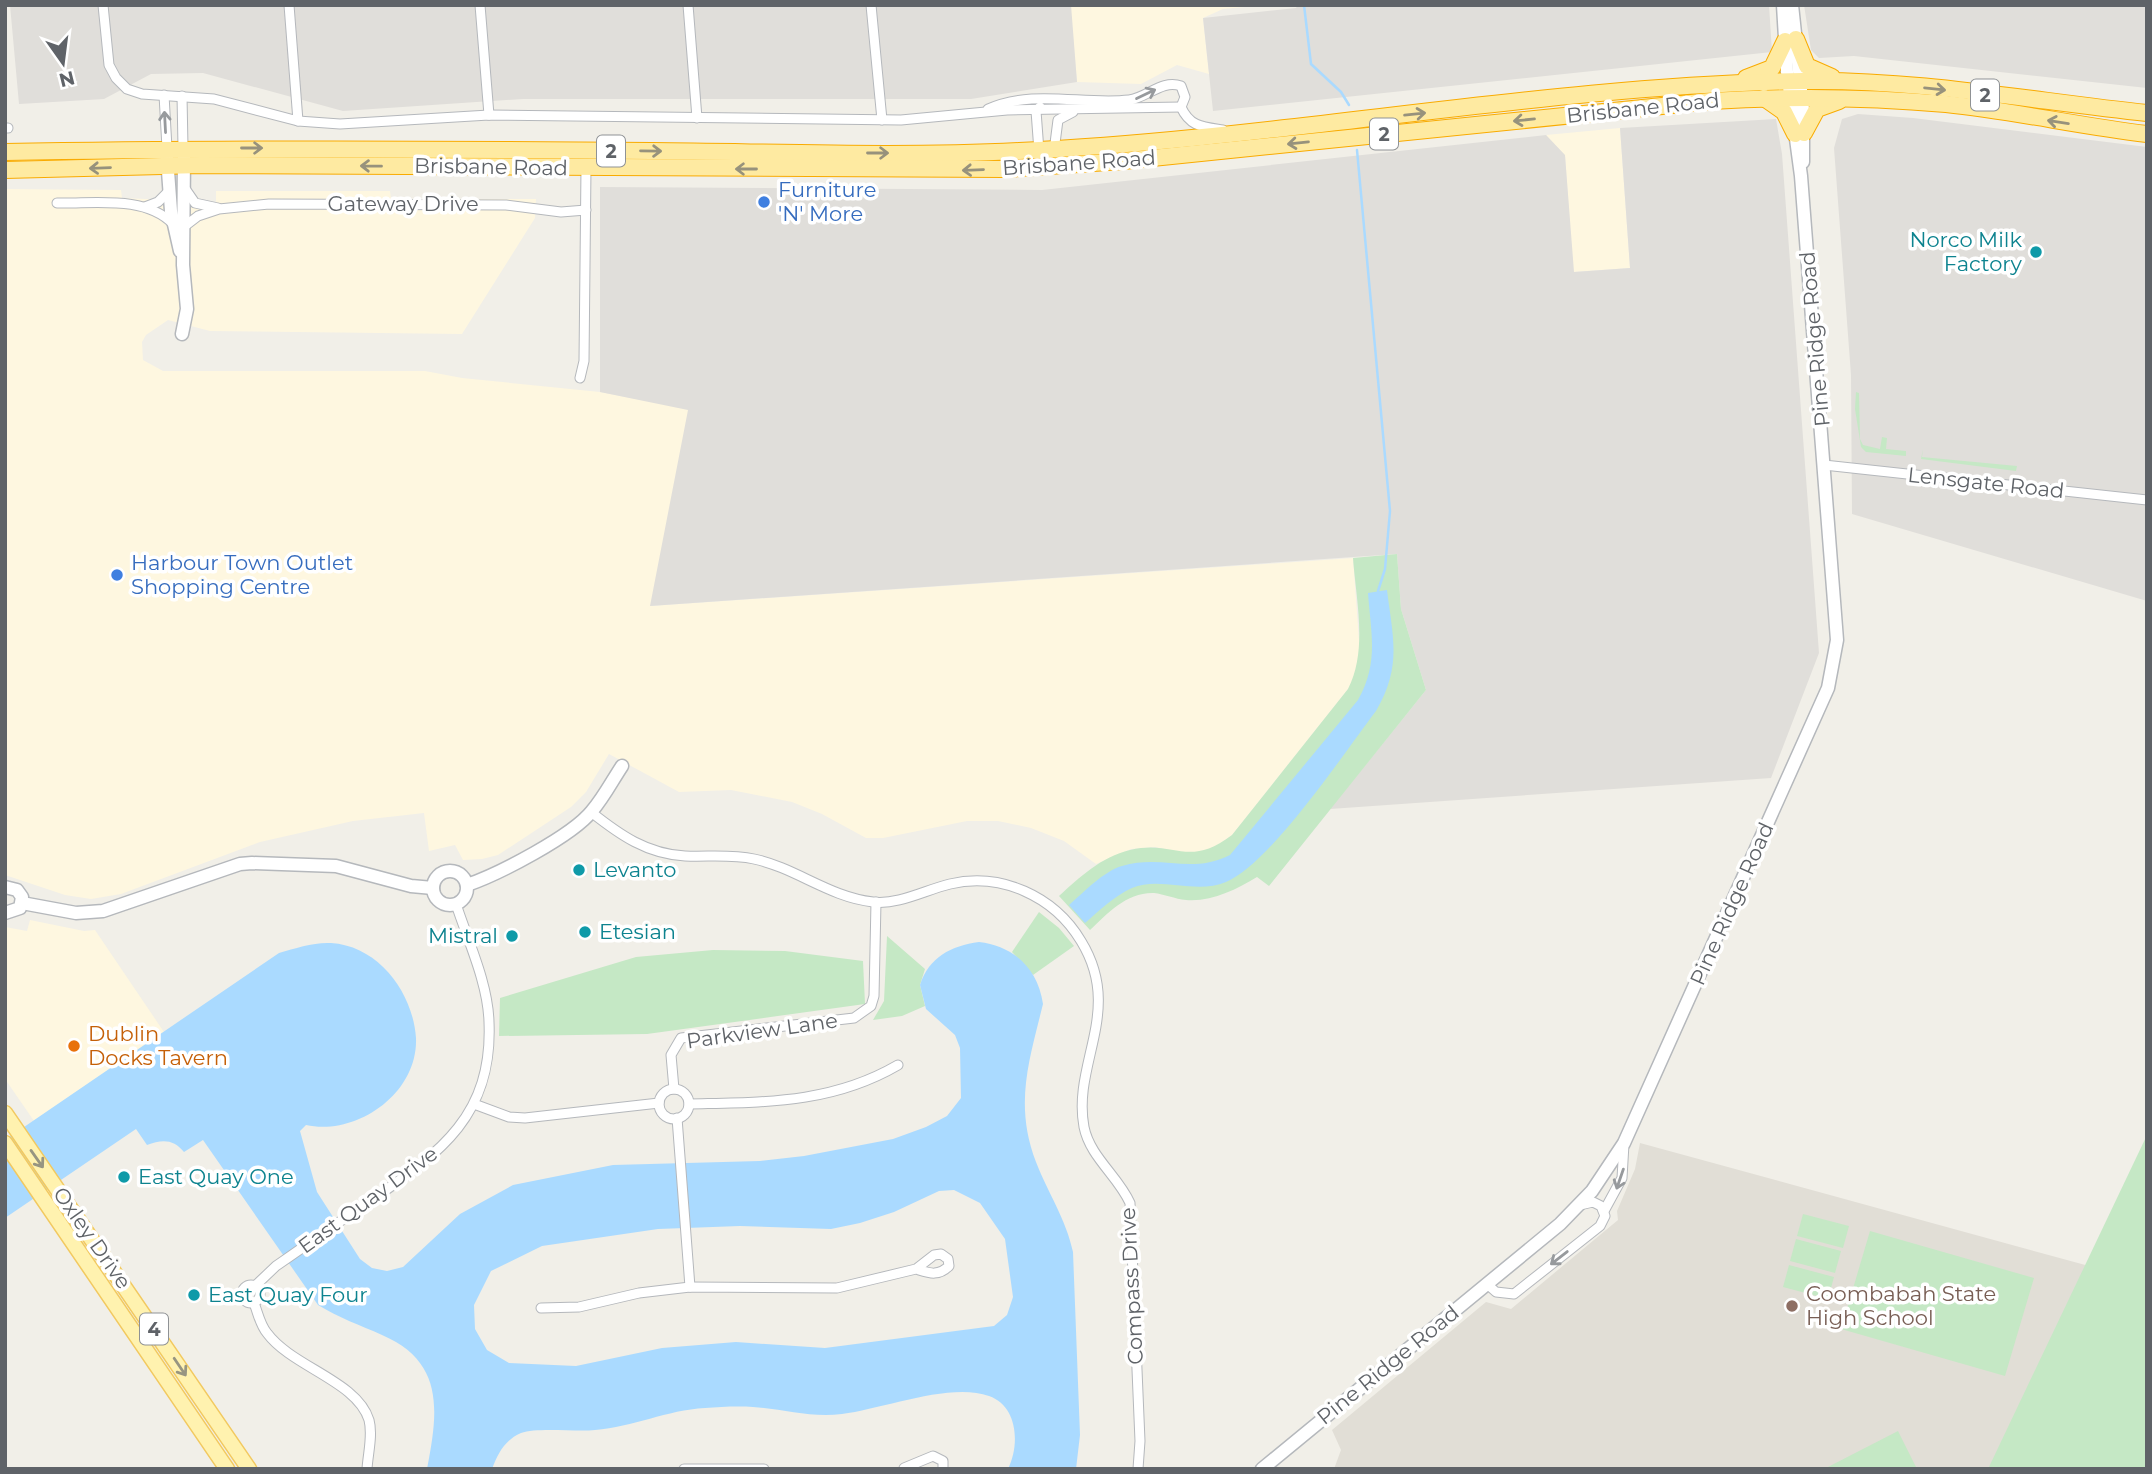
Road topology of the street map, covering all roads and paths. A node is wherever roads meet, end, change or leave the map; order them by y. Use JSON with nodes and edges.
{"nodes":[{"id":1,"x":103,"y":5,"type":"edge"},
{"id":2,"x":289,"y":5,"type":"edge"},
{"id":3,"x":480,"y":5,"type":"edge"},
{"id":4,"x":688,"y":5,"type":"edge"},
{"id":5,"x":871,"y":5,"type":"edge"},
{"id":6,"x":1783,"y":5,"type":"edge"},
{"id":7,"x":1792,"y":5,"type":"edge"},
{"id":8,"x":1791,"y":40,"type":"junction"},
{"id":9,"x":1720,"y":84,"type":"junction"},
{"id":10,"x":1846,"y":89,"type":"junction"},
{"id":11,"x":1795,"y":90,"type":"junction"},
{"id":12,"x":160,"y":95,"type":"junction"},
{"id":13,"x":182,"y":96,"type":"junction"},
{"id":14,"x":1054,"y":98,"type":"junction"},
{"id":15,"x":1764,"y":98,"type":"junction"},
{"id":16,"x":1181,"y":107,"type":"junction"},
{"id":17,"x":1099,"y":109,"type":"junction"},
{"id":18,"x":983,"y":111,"type":"junction"},
{"id":19,"x":1036,"y":111,"type":"junction"},
{"id":20,"x":2147,"y":114,"type":"edge"},
{"id":21,"x":489,"y":115,"type":"junction"},
{"id":22,"x":697,"y":118,"type":"junction"},
{"id":23,"x":882,"y":120,"type":"junction"},
{"id":24,"x":298,"y":121,"type":"junction"},
{"id":25,"x":1239,"y":132,"type":"junction"},
{"id":26,"x":1800,"y":133,"type":"junction"},
{"id":27,"x":2147,"y":134,"type":"edge"},
{"id":28,"x":175,"y":148,"type":"junction"},
{"id":29,"x":5,"y":152,"type":"edge"},
{"id":30,"x":1047,"y":158,"type":"junction"},
{"id":31,"x":176,"y":165,"type":"junction"},
{"id":32,"x":586,"y":168,"type":"junction"},
{"id":33,"x":5,"y":170,"type":"edge"},
{"id":34,"x":186,"y":190,"type":"junction"},
{"id":35,"x":169,"y":191,"type":"junction"},
{"id":36,"x":57,"y":203,"type":"dead end"},
{"id":37,"x":145,"y":207,"type":"junction"},
{"id":38,"x":219,"y":209,"type":"junction"},
{"id":39,"x":586,"y":210,"type":"junction"},
{"id":40,"x":179,"y":225,"type":"junction"},
{"id":41,"x":182,"y":334,"type":"dead end"},
{"id":42,"x":580,"y":377,"type":"dead end"},
{"id":43,"x":1825,"y":465,"type":"junction"},
{"id":44,"x":2147,"y":500,"type":"edge"},
{"id":45,"x":622,"y":766,"type":"dead end"},
{"id":46,"x":592,"y":812,"type":"junction"},
{"id":47,"x":467,"y":885,"type":"junction"},
{"id":48,"x":5,"y":887,"type":"edge"},
{"id":49,"x":433,"y":888,"type":"junction"},
{"id":50,"x":876,"y":902,"type":"junction"},
{"id":51,"x":22,"y":903,"type":"junction"},
{"id":52,"x":456,"y":904,"type":"junction"},
{"id":53,"x":5,"y":913,"type":"edge"},
{"id":54,"x":898,"y":1065,"type":"dead end"},
{"id":55,"x":674,"y":1089,"type":"junction"},
{"id":56,"x":659,"y":1103,"type":"junction"},
{"id":57,"x":474,"y":1104,"type":"junction"},
{"id":58,"x":689,"y":1104,"type":"junction"},
{"id":59,"x":5,"y":1113,"type":"edge"},
{"id":60,"x":677,"y":1118,"type":"junction"},
{"id":61,"x":5,"y":1143,"type":"edge"},
{"id":62,"x":1623,"y":1143,"type":"junction"},
{"id":63,"x":1580,"y":1205,"type":"junction"},
{"id":64,"x":1604,"y":1211,"type":"junction"},
{"id":65,"x":916,"y":1269,"type":"dead end"},
{"id":66,"x":1487,"y":1284,"type":"junction"},
{"id":67,"x":255,"y":1286,"type":"junction"},
{"id":68,"x":690,"y":1287,"type":"junction"},
{"id":69,"x":254,"y":1303,"type":"junction"},
{"id":70,"x":541,"y":1308,"type":"dead end"},
{"id":71,"x":703,"y":1468,"type":"edge"},
{"id":72,"x":227,"y":1469,"type":"edge"},
{"id":73,"x":249,"y":1469,"type":"edge"},
{"id":74,"x":367,"y":1469,"type":"edge"},
{"id":75,"x":684,"y":1469,"type":"edge"},
{"id":76,"x":764,"y":1469,"type":"edge"},
{"id":77,"x":894,"y":1469,"type":"edge"},
{"id":78,"x":905,"y":1469,"type":"edge"},
{"id":79,"x":943,"y":1469,"type":"edge"},
{"id":80,"x":1138,"y":1469,"type":"edge"},
{"id":81,"x":1262,"y":1469,"type":"edge"}],
"edges":[{"from":1,"to":12,"type":"street"},
{"from":2,"to":24,"type":"street"},
{"from":3,"to":21,"type":"street"},
{"from":4,"to":22,"type":"street"},
{"from":5,"to":23,"type":"street"},
{"from":6,"to":8,"type":"street"},
{"from":7,"to":8,"type":"street"},
{"from":8,"to":9,"type":"highway"},
{"from":8,"to":10,"type":"highway"},
{"from":8,"to":11,"type":"street","name":"Pine Ridge Road"},
{"from":9,"to":11,"type":"highway","name":"Brisbane Road","number":"2"},
{"from":25,"to":9,"type":"highway","name":"Brisbane Road","number":"2","one_way":true},
{"from":10,"to":11,"type":"highway","name":"Brisbane Road","number":"2"},
{"from":10,"to":20,"type":"highway","name":"Brisbane Road","number":"2","one_way":true},
{"from":10,"to":26,"type":"highway"},
{"from":27,"to":10,"type":"highway","name":"Brisbane Road","number":"2","one_way":true},
{"from":11,"to":15,"type":"highway","name":"Brisbane Road","number":"2"},
{"from":11,"to":26,"type":"street","name":"Pine Ridge Road"},
{"from":12,"to":13,"type":"street"},
{"from":28,"to":12,"type":"street","one_way":true},
{"from":13,"to":24,"type":"street"},
{"from":13,"to":28,"type":"street"},
{"from":14,"to":16,"type":"street","one_way":true},
{"from":14,"to":18,"type":"street"},
{"from":14,"to":19,"type":"street"},
{"from":15,"to":26,"type":"highway"},
{"from":15,"to":30,"type":"highway","name":"Brisbane Road","number":"2","one_way":true},
{"from":16,"to":17,"type":"street"},
{"from":16,"to":25,"type":"street"},
{"from":17,"to":19,"type":"street"},
{"from":17,"to":30,"type":"street"},
{"from":18,"to":19,"type":"street"},
{"from":18,"to":23,"type":"street"},
{"from":19,"to":30,"type":"street"},
{"from":21,"to":22,"type":"street"},
{"from":21,"to":24,"type":"street"},
{"from":22,"to":23,"type":"street"},
{"from":25,"to":30,"type":"highway","name":"Brisbane Road","number":"2"},
{"from":26,"to":43,"type":"street","name":"Pine Ridge Road"},
{"from":28,"to":29,"type":"highway","name":"Brisbane Road","number":"2"},
{"from":28,"to":30,"type":"highway","name":"Brisbane Road","number":"2","one_way":true},
{"from":28,"to":31,"type":"street"},
{"from":30,"to":32,"type":"highway","name":"Brisbane Road","number":"2","one_way":true},
{"from":32,"to":31,"type":"highway","name":"Brisbane Road","number":"2","one_way":true},
{"from":31,"to":33,"type":"highway","name":"Brisbane Road","number":"2","one_way":true},
{"from":31,"to":34,"type":"street"},
{"from":31,"to":35,"type":"street"},
{"from":32,"to":39,"type":"street"},
{"from":34,"to":38,"type":"street"},
{"from":34,"to":40,"type":"street"},
{"from":35,"to":37,"type":"street"},
{"from":35,"to":40,"type":"street"},
{"from":36,"to":37,"type":"street"},
{"from":37,"to":40,"type":"street"},
{"from":38,"to":39,"type":"street","name":"Gateway Drive"},
{"from":38,"to":40,"type":"street","name":"Gateway Drive"},
{"from":39,"to":42,"type":"street"},
{"from":40,"to":41,"type":"street"},
{"from":43,"to":44,"type":"street","name":"Lensgate Road"},
{"from":43,"to":62,"type":"street","name":"Pine Ridge Road"},
{"from":45,"to":46,"type":"street"},
{"from":46,"to":47,"type":"street"},
{"from":46,"to":50,"type":"street","name":"Compass Drive"},
{"from":47,"to":49,"type":"street"},
{"from":47,"to":52,"type":"street"},
{"from":48,"to":51,"type":"street"},
{"from":49,"to":51,"type":"street"},
{"from":49,"to":52,"type":"street"},
{"from":50,"to":55,"type":"street","name":"Parkview Lane"},
{"from":50,"to":80,"type":"street","name":"Compass Drive"},
{"from":51,"to":53,"type":"street"},
{"from":52,"to":57,"type":"street","name":"East Quay Drive"},
{"from":54,"to":58,"type":"street"},
{"from":55,"to":56,"type":"street"},
{"from":55,"to":58,"type":"street"},
{"from":56,"to":57,"type":"street"},
{"from":56,"to":60,"type":"street"},
{"from":57,"to":67,"type":"street","name":"East Quay Drive"},
{"from":58,"to":60,"type":"street"},
{"from":59,"to":73,"type":"main road","name":"Oxley Drive","number":"4","one_way":true},
{"from":60,"to":68,"type":"street"},
{"from":61,"to":72,"type":"main road","name":"Oxley Drive","number":"4"},
{"from":62,"to":63,"type":"street","name":"Pine Ridge Road"},
{"from":62,"to":64,"type":"street","one_way":true},
{"from":63,"to":64,"type":"street"},
{"from":63,"to":66,"type":"street","name":"Pine Ridge Road"},
{"from":64,"to":66,"type":"street","one_way":true},
{"from":65,"to":68,"type":"street"},
{"from":66,"to":81,"type":"street","name":"Pine Ridge Road"},
{"from":67,"to":69,"type":"street"},
{"from":67,"to":69,"type":"street"},
{"from":68,"to":70,"type":"street"},
{"from":69,"to":74,"type":"street"},
{"from":71,"to":75,"type":"street"},
{"from":71,"to":76,"type":"street"},
{"from":77,"to":78,"type":"street"},
{"from":78,"to":79,"type":"street"}]}
